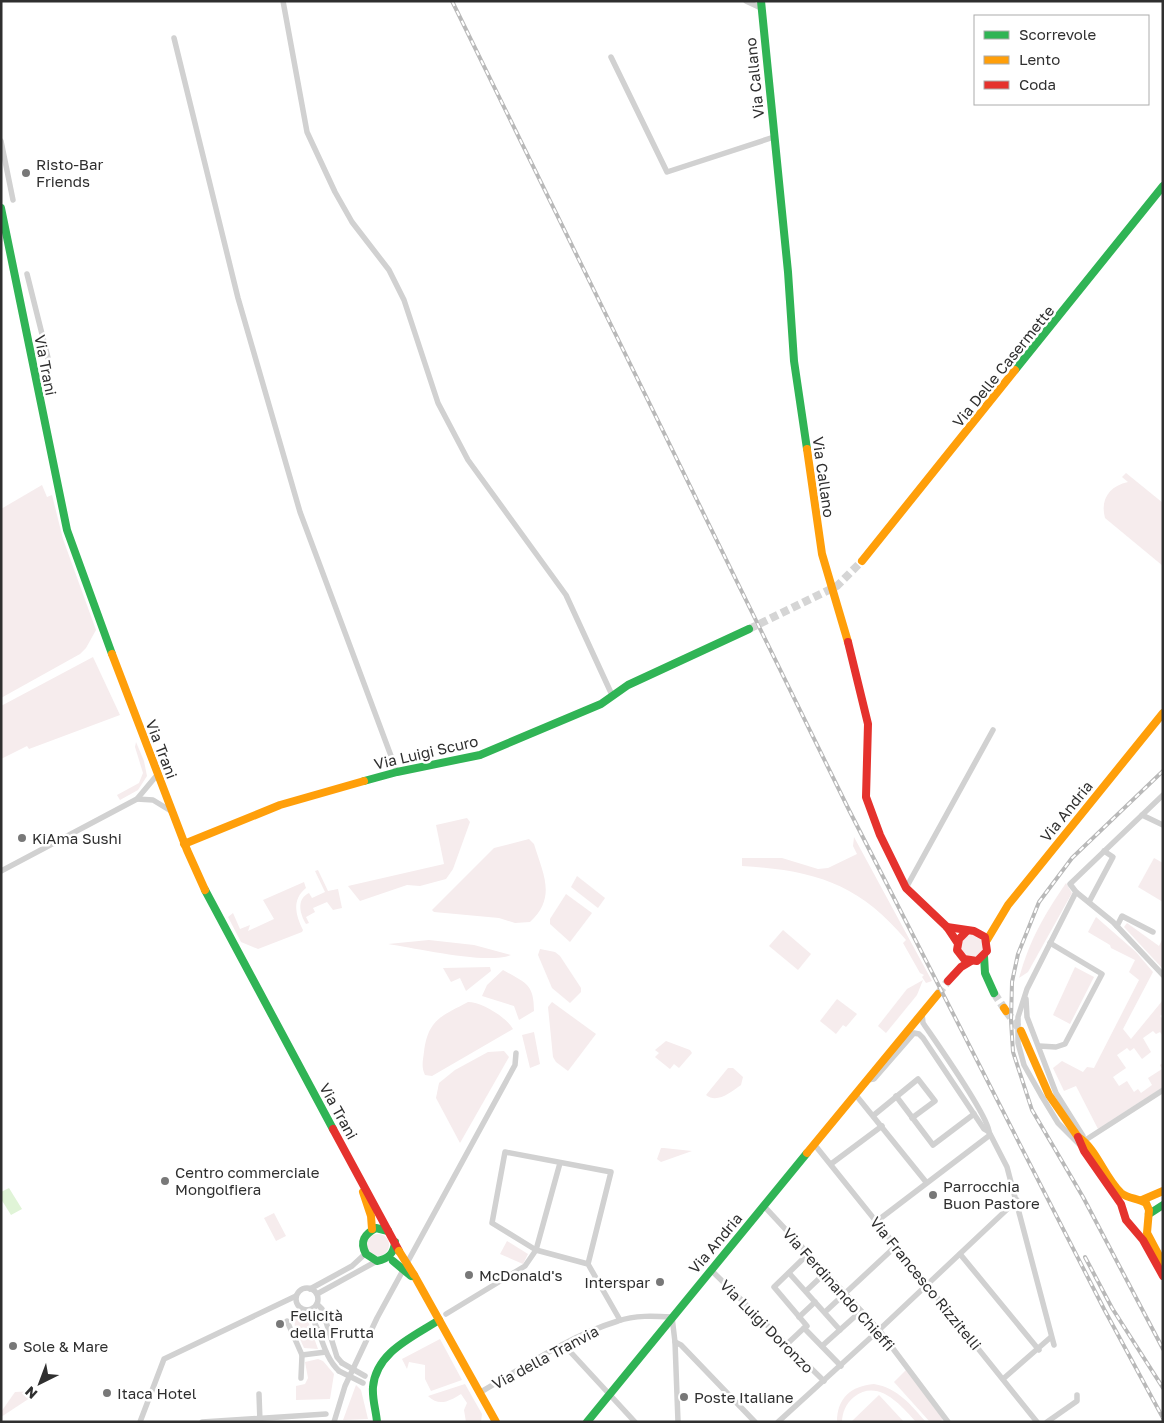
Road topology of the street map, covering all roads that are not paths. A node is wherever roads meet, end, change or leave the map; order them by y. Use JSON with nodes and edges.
{"nodes":[{"id":1,"x":283,"y":1,"type":"edge"},
{"id":2,"x":746,"y":1,"type":"edge"},
{"id":3,"x":761,"y":5,"type":"edge"},
{"id":4,"x":174,"y":38,"type":"dead end"},
{"id":5,"x":611,"y":57,"type":"dead end"},
{"id":6,"x":774,"y":137,"type":"junction"},
{"id":7,"x":1,"y":141,"type":"edge"},
{"id":8,"x":4,"y":173,"type":"edge"},
{"id":9,"x":1163,"y":186,"type":"edge"},
{"id":10,"x":13,"y":200,"type":"dead end"},
{"id":11,"x":1,"y":208,"type":"edge"},
{"id":12,"x":27,"y":274,"type":"dead end"},
{"id":13,"x":35,"y":308,"type":"junction"},
{"id":14,"x":22,"y":312,"type":"junction"},
{"id":15,"x":48,"y":358,"type":"dead end"},
{"id":16,"x":862,"y":560,"type":"tunnel mouth"},
{"id":17,"x":749,"y":629,"type":"tunnel mouth"},
{"id":18,"x":612,"y":695,"type":"junction"},
{"id":19,"x":1163,"y":713,"type":"edge"},
{"id":20,"x":993,"y":730,"type":"dead end"},
{"id":21,"x":397,"y":772,"type":"junction"},
{"id":22,"x":157,"y":775,"type":"junction"},
{"id":23,"x":1163,"y":795,"type":"edge"},
{"id":24,"x":137,"y":799,"type":"junction"},
{"id":25,"x":172,"y":811,"type":"junction"},
{"id":26,"x":1142,"y":815,"type":"junction"},
{"id":27,"x":1163,"y":825,"type":"edge"},
{"id":28,"x":184,"y":844,"type":"junction"},
{"id":29,"x":1104,"y":852,"type":"junction"},
{"id":30,"x":1,"y":871,"type":"edge"},
{"id":31,"x":906,"y":888,"type":"junction"},
{"id":32,"x":1076,"y":892,"type":"junction"},
{"id":33,"x":1089,"y":902,"type":"junction"},
{"id":34,"x":1117,"y":926,"type":"junction"},
{"id":35,"x":947,"y":927,"type":"junction"},
{"id":36,"x":992,"y":927,"type":"junction"},
{"id":37,"x":967,"y":931,"type":"junction"},
{"id":38,"x":980,"y":932,"type":"junction"},
{"id":39,"x":1153,"y":932,"type":"dead end"},
{"id":40,"x":987,"y":940,"type":"junction"},
{"id":41,"x":957,"y":942,"type":"junction"},
{"id":42,"x":1050,"y":943,"type":"junction"},
{"id":43,"x":960,"y":954,"type":"junction"},
{"id":44,"x":984,"y":956,"type":"junction"},
{"id":45,"x":973,"y":961,"type":"junction"},
{"id":46,"x":954,"y":973,"type":"junction"},
{"id":47,"x":985,"y":973,"type":"junction"},
{"id":48,"x":1163,"y":974,"type":"edge"},
{"id":49,"x":948,"y":981,"type":"tunnel mouth"},
{"id":50,"x":1027,"y":990,"type":"junction"},
{"id":51,"x":994,"y":993,"type":"tunnel mouth"},
{"id":52,"x":938,"y":994,"type":"tunnel mouth"},
{"id":53,"x":922,"y":1014,"type":"junction"},
{"id":54,"x":1021,"y":1031,"type":"tunnel mouth"},
{"id":55,"x":1039,"y":1046,"type":"junction"},
{"id":56,"x":516,"y":1053,"type":"dead end"},
{"id":57,"x":864,"y":1081,"type":"junction"},
{"id":58,"x":1163,"y":1090,"type":"edge"},
{"id":59,"x":854,"y":1094,"type":"junction"},
{"id":60,"x":896,"y":1096,"type":"junction"},
{"id":61,"x":874,"y":1114,"type":"junction"},
{"id":62,"x":974,"y":1114,"type":"junction"},
{"id":63,"x":912,"y":1118,"type":"junction"},
{"id":64,"x":882,"y":1126,"type":"junction"},
{"id":65,"x":990,"y":1134,"type":"junction"},
{"id":66,"x":1081,"y":1141,"type":"junction"},
{"id":67,"x":814,"y":1144,"type":"junction"},
{"id":68,"x":560,"y":1163,"type":"junction"},
{"id":69,"x":831,"y":1164,"type":"junction"},
{"id":70,"x":354,"y":1166,"type":"junction"},
{"id":71,"x":926,"y":1182,"type":"junction"},
{"id":72,"x":1163,"y":1191,"type":"edge"},
{"id":73,"x":1017,"y":1200,"type":"junction"},
{"id":74,"x":1138,"y":1200,"type":"junction"},
{"id":75,"x":764,"y":1206,"type":"junction"},
{"id":76,"x":1163,"y":1206,"type":"edge"},
{"id":77,"x":1123,"y":1212,"type":"junction"},
{"id":78,"x":1147,"y":1218,"type":"junction"},
{"id":79,"x":877,"y":1221,"type":"junction"},
{"id":80,"x":1133,"y":1225,"type":"junction"},
{"id":81,"x":372,"y":1230,"type":"junction"},
{"id":82,"x":388,"y":1231,"type":"junction"},
{"id":83,"x":395,"y":1242,"type":"junction"},
{"id":84,"x":896,"y":1245,"type":"junction"},
{"id":85,"x":536,"y":1250,"type":"junction"},
{"id":86,"x":365,"y":1254,"type":"junction"},
{"id":87,"x":960,"y":1254,"type":"junction"},
{"id":88,"x":807,"y":1255,"type":"junction"},
{"id":89,"x":390,"y":1260,"type":"junction"},
{"id":90,"x":377,"y":1261,"type":"junction"},
{"id":91,"x":1163,"y":1263,"type":"edge"},
{"id":92,"x":588,"y":1264,"type":"junction"},
{"id":93,"x":711,"y":1270,"type":"junction"},
{"id":94,"x":789,"y":1273,"type":"junction"},
{"id":95,"x":824,"y":1274,"type":"junction"},
{"id":96,"x":413,"y":1276,"type":"junction"},
{"id":97,"x":1163,"y":1276,"type":"edge"},
{"id":98,"x":928,"y":1285,"type":"junction"},
{"id":99,"x":310,"y":1289,"type":"junction"},
{"id":100,"x":806,"y":1291,"type":"junction"},
{"id":101,"x":316,"y":1294,"type":"junction"},
{"id":102,"x":845,"y":1294,"type":"junction"},
{"id":103,"x":296,"y":1296,"type":"junction"},
{"id":104,"x":815,"y":1302,"type":"junction"},
{"id":105,"x":317,"y":1304,"type":"junction"},
{"id":106,"x":308,"y":1310,"type":"junction"},
{"id":107,"x":860,"y":1311,"type":"junction"},
{"id":108,"x":825,"y":1312,"type":"junction"},
{"id":109,"x":446,"y":1314,"type":"dead end"},
{"id":110,"x":672,"y":1317,"type":"junction"},
{"id":111,"x":799,"y":1317,"type":"junction"},
{"id":112,"x":439,"y":1320,"type":"junction"},
{"id":113,"x":620,"y":1320,"type":"junction"},
{"id":114,"x":287,"y":1321,"type":"dead end"},
{"id":115,"x":804,"y":1328,"type":"junction"},
{"id":116,"x":840,"y":1330,"type":"junction"},
{"id":117,"x":880,"y":1330,"type":"junction"},
{"id":118,"x":1051,"y":1337,"type":"junction"},
{"id":119,"x":675,"y":1342,"type":"junction"},
{"id":120,"x":564,"y":1345,"type":"junction"},
{"id":121,"x":786,"y":1345,"type":"junction"},
{"id":122,"x":1054,"y":1345,"type":"dead end"},
{"id":123,"x":822,"y":1346,"type":"junction"},
{"id":124,"x":1039,"y":1350,"type":"junction"},
{"id":125,"x":326,"y":1352,"type":"junction"},
{"id":126,"x":302,"y":1355,"type":"junction"},
{"id":127,"x":841,"y":1366,"type":"junction"},
{"id":128,"x":301,"y":1378,"type":"dead end"},
{"id":129,"x":1003,"y":1379,"type":"junction"},
{"id":130,"x":824,"y":1381,"type":"junction"},
{"id":131,"x":373,"y":1382,"type":"junction"},
{"id":132,"x":479,"y":1393,"type":"junction"},
{"id":133,"x":259,"y":1394,"type":"dead end"},
{"id":134,"x":609,"y":1394,"type":"junction"},
{"id":135,"x":1077,"y":1395,"type":"dead end"},
{"id":136,"x":489,"y":1411,"type":"junction"},
{"id":137,"x":326,"y":1414,"type":"dead end"},
{"id":138,"x":306,"y":1415,"type":"junction"},
{"id":139,"x":259,"y":1420,"type":"edge"},
{"id":140,"x":140,"y":1422,"type":"edge"},
{"id":141,"x":202,"y":1422,"type":"edge"},
{"id":142,"x":304,"y":1422,"type":"edge"},
{"id":143,"x":334,"y":1422,"type":"edge"},
{"id":144,"x":377,"y":1422,"type":"edge"},
{"id":145,"x":490,"y":1422,"type":"edge"},
{"id":146,"x":496,"y":1422,"type":"edge"},
{"id":147,"x":587,"y":1422,"type":"edge"},
{"id":148,"x":635,"y":1422,"type":"edge"},
{"id":149,"x":678,"y":1422,"type":"edge"},
{"id":150,"x":755,"y":1422,"type":"edge"},
{"id":151,"x":778,"y":1422,"type":"edge"},
{"id":152,"x":948,"y":1422,"type":"edge"},
{"id":153,"x":1037,"y":1422,"type":"edge"},
{"id":154,"x":1047,"y":1422,"type":"edge"}],
"edges":[{"from":1,"to":18,"type":"street"},
{"from":2,"to":3,"type":"street"},
{"from":3,"to":6,"type":"main road","name":"Via Callano"},
{"from":4,"to":21,"type":"street"},
{"from":5,"to":6,"type":"street"},
{"from":6,"to":31,"type":"main road","name":"Via Callano"},
{"from":7,"to":8,"type":"street"},
{"from":8,"to":10,"type":"street"},
{"from":9,"to":16,"type":"main road","name":"Via Delle Casermette"},
{"from":11,"to":14,"type":"main road","name":"Via Trani"},
{"from":12,"to":13,"type":"street","name":"Via Trani"},
{"from":13,"to":14,"type":"street"},
{"from":13,"to":15,"type":"street","name":"Via Trani"},
{"from":14,"to":22,"type":"main road","name":"Via Trani"},
{"from":17,"to":18,"type":"main road","name":"Via Luigi Scuro"},
{"from":18,"to":21,"type":"main road","name":"Via Luigi Scuro"},
{"from":19,"to":36,"type":"main road","name":"Via Andria"},
{"from":20,"to":31,"type":"street"},
{"from":21,"to":28,"type":"main road","name":"Via Luigi Scuro"},
{"from":22,"to":24,"type":"street"},
{"from":22,"to":25,"type":"main road","name":"Via Trani"},
{"from":23,"to":26,"type":"street"},
{"from":24,"to":25,"type":"street"},
{"from":24,"to":30,"type":"street"},
{"from":25,"to":28,"type":"main road","name":"Via Trani"},
{"from":26,"to":27,"type":"street"},
{"from":26,"to":29,"type":"street"},
{"from":28,"to":70,"type":"main road","name":"Via Trani"},
{"from":29,"to":32,"type":"street"},
{"from":29,"to":33,"type":"street"},
{"from":31,"to":35,"type":"main road","name":"Via Callano"},
{"from":32,"to":33,"type":"street"},
{"from":32,"to":42,"type":"street"},
{"from":33,"to":34,"type":"street"},
{"from":34,"to":39,"type":"street"},
{"from":34,"to":48,"type":"street"},
{"from":35,"to":37,"type":"main road"},
{"from":35,"to":41,"type":"main road","name":"Via Callano"},
{"from":36,"to":38,"type":"main road","name":"Via Andria"},
{"from":36,"to":40,"type":"main road","name":"Via Andria"},
{"from":37,"to":38,"type":"main road"},
{"from":37,"to":41,"type":"main road"},
{"from":38,"to":40,"type":"main road"},
{"from":40,"to":44,"type":"main road"},
{"from":41,"to":43,"type":"main road"},
{"from":42,"to":50,"type":"street"},
{"from":42,"to":55,"type":"street"},
{"from":43,"to":45,"type":"main road"},
{"from":43,"to":46,"type":"main road"},
{"from":44,"to":45,"type":"main road"},
{"from":44,"to":47,"type":"main road"},
{"from":45,"to":46,"type":"main road"},
{"from":45,"to":47,"type":"main road"},
{"from":46,"to":49,"type":"main road"},
{"from":47,"to":51,"type":"main road"},
{"from":50,"to":55,"type":"street"},
{"from":50,"to":66,"type":"street"},
{"from":52,"to":53,"type":"main road","name":"Via Andria"},
{"from":53,"to":57,"type":"main road","name":"Via Andria"},
{"from":53,"to":65,"type":"street"},
{"from":54,"to":66,"type":"main road"},
{"from":55,"to":66,"type":"street"},
{"from":56,"to":143,"type":"street"},
{"from":57,"to":59,"type":"main road","name":"Via Andria"},
{"from":57,"to":62,"type":"street","name":"Via Andria"},
{"from":58,"to":66,"type":"street"},
{"from":59,"to":61,"type":"street"},
{"from":59,"to":67,"type":"main road","name":"Via Andria"},
{"from":60,"to":61,"type":"street"},
{"from":60,"to":63,"type":"street"},
{"from":60,"to":63,"type":"street"},
{"from":61,"to":64,"type":"street"},
{"from":62,"to":63,"type":"street"},
{"from":62,"to":65,"type":"street"},
{"from":64,"to":69,"type":"street"},
{"from":64,"to":71,"type":"street"},
{"from":65,"to":71,"type":"street"},
{"from":65,"to":73,"type":"street"},
{"from":66,"to":74,"type":"main road"},
{"from":66,"to":77,"type":"main road"},
{"from":67,"to":69,"type":"street","name":"Via Francesco Rizzitelli"},
{"from":67,"to":75,"type":"main road","name":"Via Andria"},
{"from":68,"to":85,"type":"street"},
{"from":68,"to":85,"type":"street"},
{"from":68,"to":92,"type":"street"},
{"from":69,"to":79,"type":"street","name":"Via Francesco Rizzitelli"},
{"from":70,"to":81,"type":"main road","name":"Via Trani"},
{"from":70,"to":82,"type":"main road","name":"Via Trani"},
{"from":71,"to":79,"type":"street"},
{"from":72,"to":74,"type":"main road"},
{"from":73,"to":87,"type":"street"},
{"from":73,"to":118,"type":"street"},
{"from":74,"to":77,"type":"main road"},
{"from":74,"to":78,"type":"main road"},
{"from":75,"to":88,"type":"street","name":"Via Ferdinando Chieffi"},
{"from":75,"to":93,"type":"main road","name":"Via Andria"},
{"from":76,"to":78,"type":"main road"},
{"from":77,"to":80,"type":"main road"},
{"from":78,"to":80,"type":"main road"},
{"from":78,"to":91,"type":"main road"},
{"from":79,"to":84,"type":"street","name":"Via Francesco Rizzitelli"},
{"from":80,"to":97,"type":"main road"},
{"from":81,"to":82,"type":"main road"},
{"from":81,"to":86,"type":"main road"},
{"from":82,"to":83,"type":"main road","name":"Via Trani"},
{"from":83,"to":89,"type":"main road"},
{"from":83,"to":96,"type":"main road","name":"Via Trani","bridge":true},
{"from":84,"to":98,"type":"street","name":"Via Francesco Rizzitelli"},
{"from":84,"to":102,"type":"street"},
{"from":85,"to":92,"type":"street"},
{"from":85,"to":109,"type":"street"},
{"from":86,"to":90,"type":"main road"},
{"from":86,"to":99,"type":"street"},
{"from":87,"to":98,"type":"street"},
{"from":87,"to":124,"type":"street"},
{"from":88,"to":94,"type":"street"},
{"from":88,"to":95,"type":"street","name":"Via Ferdinando Chieffi"},
{"from":89,"to":90,"type":"main road"},
{"from":89,"to":96,"type":"main road","name":"Via Trani","bridge":true},
{"from":90,"to":101,"type":"street"},
{"from":92,"to":113,"type":"street"},
{"from":93,"to":110,"type":"main road","name":"Via Andria"},
{"from":93,"to":121,"type":"street","name":"Via Luigi Doronzo"},
{"from":94,"to":100,"type":"street"},
{"from":94,"to":111,"type":"street"},
{"from":95,"to":100,"type":"street"},
{"from":95,"to":102,"type":"street","name":"Via Ferdinando Chieffi"},
{"from":96,"to":112,"type":"main road","name":"Via Trani"},
{"from":98,"to":117,"type":"street"},
{"from":98,"to":129,"type":"street","name":"Via Francesco Rizzitelli"},
{"from":99,"to":101,"type":"street"},
{"from":99,"to":103,"type":"street"},
{"from":100,"to":104,"type":"street"},
{"from":101,"to":105,"type":"street"},
{"from":102,"to":107,"type":"street","name":"Via Ferdinando Chieffi"},
{"from":102,"to":108,"type":"street"},
{"from":103,"to":106,"type":"street"},
{"from":103,"to":140,"type":"street"},
{"from":104,"to":108,"type":"street"},
{"from":104,"to":111,"type":"street"},
{"from":105,"to":106,"type":"street"},
{"from":105,"to":131,"type":"street","bridge":true},
{"from":106,"to":125,"type":"street"},
{"from":107,"to":116,"type":"street"},
{"from":107,"to":117,"type":"street","name":"Via Ferdinando Chieffi"},
{"from":108,"to":116,"type":"street"},
{"from":110,"to":113,"type":"street","name":"Via della Tranvia"},
{"from":110,"to":119,"type":"street"},
{"from":110,"to":134,"type":"main road","name":"Via Andria"},
{"from":111,"to":115,"type":"street"},
{"from":112,"to":131,"type":"main road"},
{"from":112,"to":132,"type":"main road","name":"Via Trani"},
{"from":113,"to":120,"type":"street","name":"Via della Tranvia"},
{"from":114,"to":126,"type":"street"},
{"from":115,"to":121,"type":"street"},
{"from":115,"to":123,"type":"street"},
{"from":116,"to":123,"type":"street"},
{"from":117,"to":127,"type":"street"},
{"from":117,"to":152,"type":"street","name":"Via Ferdinando Chieffi"},
{"from":118,"to":122,"type":"street"},
{"from":118,"to":124,"type":"street"},
{"from":119,"to":149,"type":"street"},
{"from":119,"to":150,"type":"street"},
{"from":120,"to":132,"type":"street","name":"Via della Tranvia"},
{"from":120,"to":134,"type":"street"},
{"from":121,"to":130,"type":"street","name":"Via Luigi Doronzo"},
{"from":123,"to":127,"type":"street"},
{"from":124,"to":129,"type":"street"},
{"from":125,"to":126,"type":"street"},
{"from":125,"to":131,"type":"street","bridge":true},
{"from":126,"to":128,"type":"street"},
{"from":127,"to":130,"type":"street"},
{"from":129,"to":153,"type":"street","name":"Via Francesco Rizzitelli"},
{"from":130,"to":151,"type":"street"},
{"from":131,"to":144,"type":"main road"},
{"from":132,"to":136,"type":"main road","name":"Via Trani"},
{"from":133,"to":139,"type":"street"},
{"from":134,"to":147,"type":"main road","name":"Via Andria"},
{"from":134,"to":148,"type":"street"},
{"from":135,"to":154,"type":"street"},
{"from":136,"to":145,"type":"main road","name":"Via Trani"},
{"from":136,"to":146,"type":"main road","name":"Via Trani"},
{"from":137,"to":138,"type":"street"},
{"from":138,"to":139,"type":"street"},
{"from":138,"to":142,"type":"street"},
{"from":139,"to":141,"type":"street"}]}
